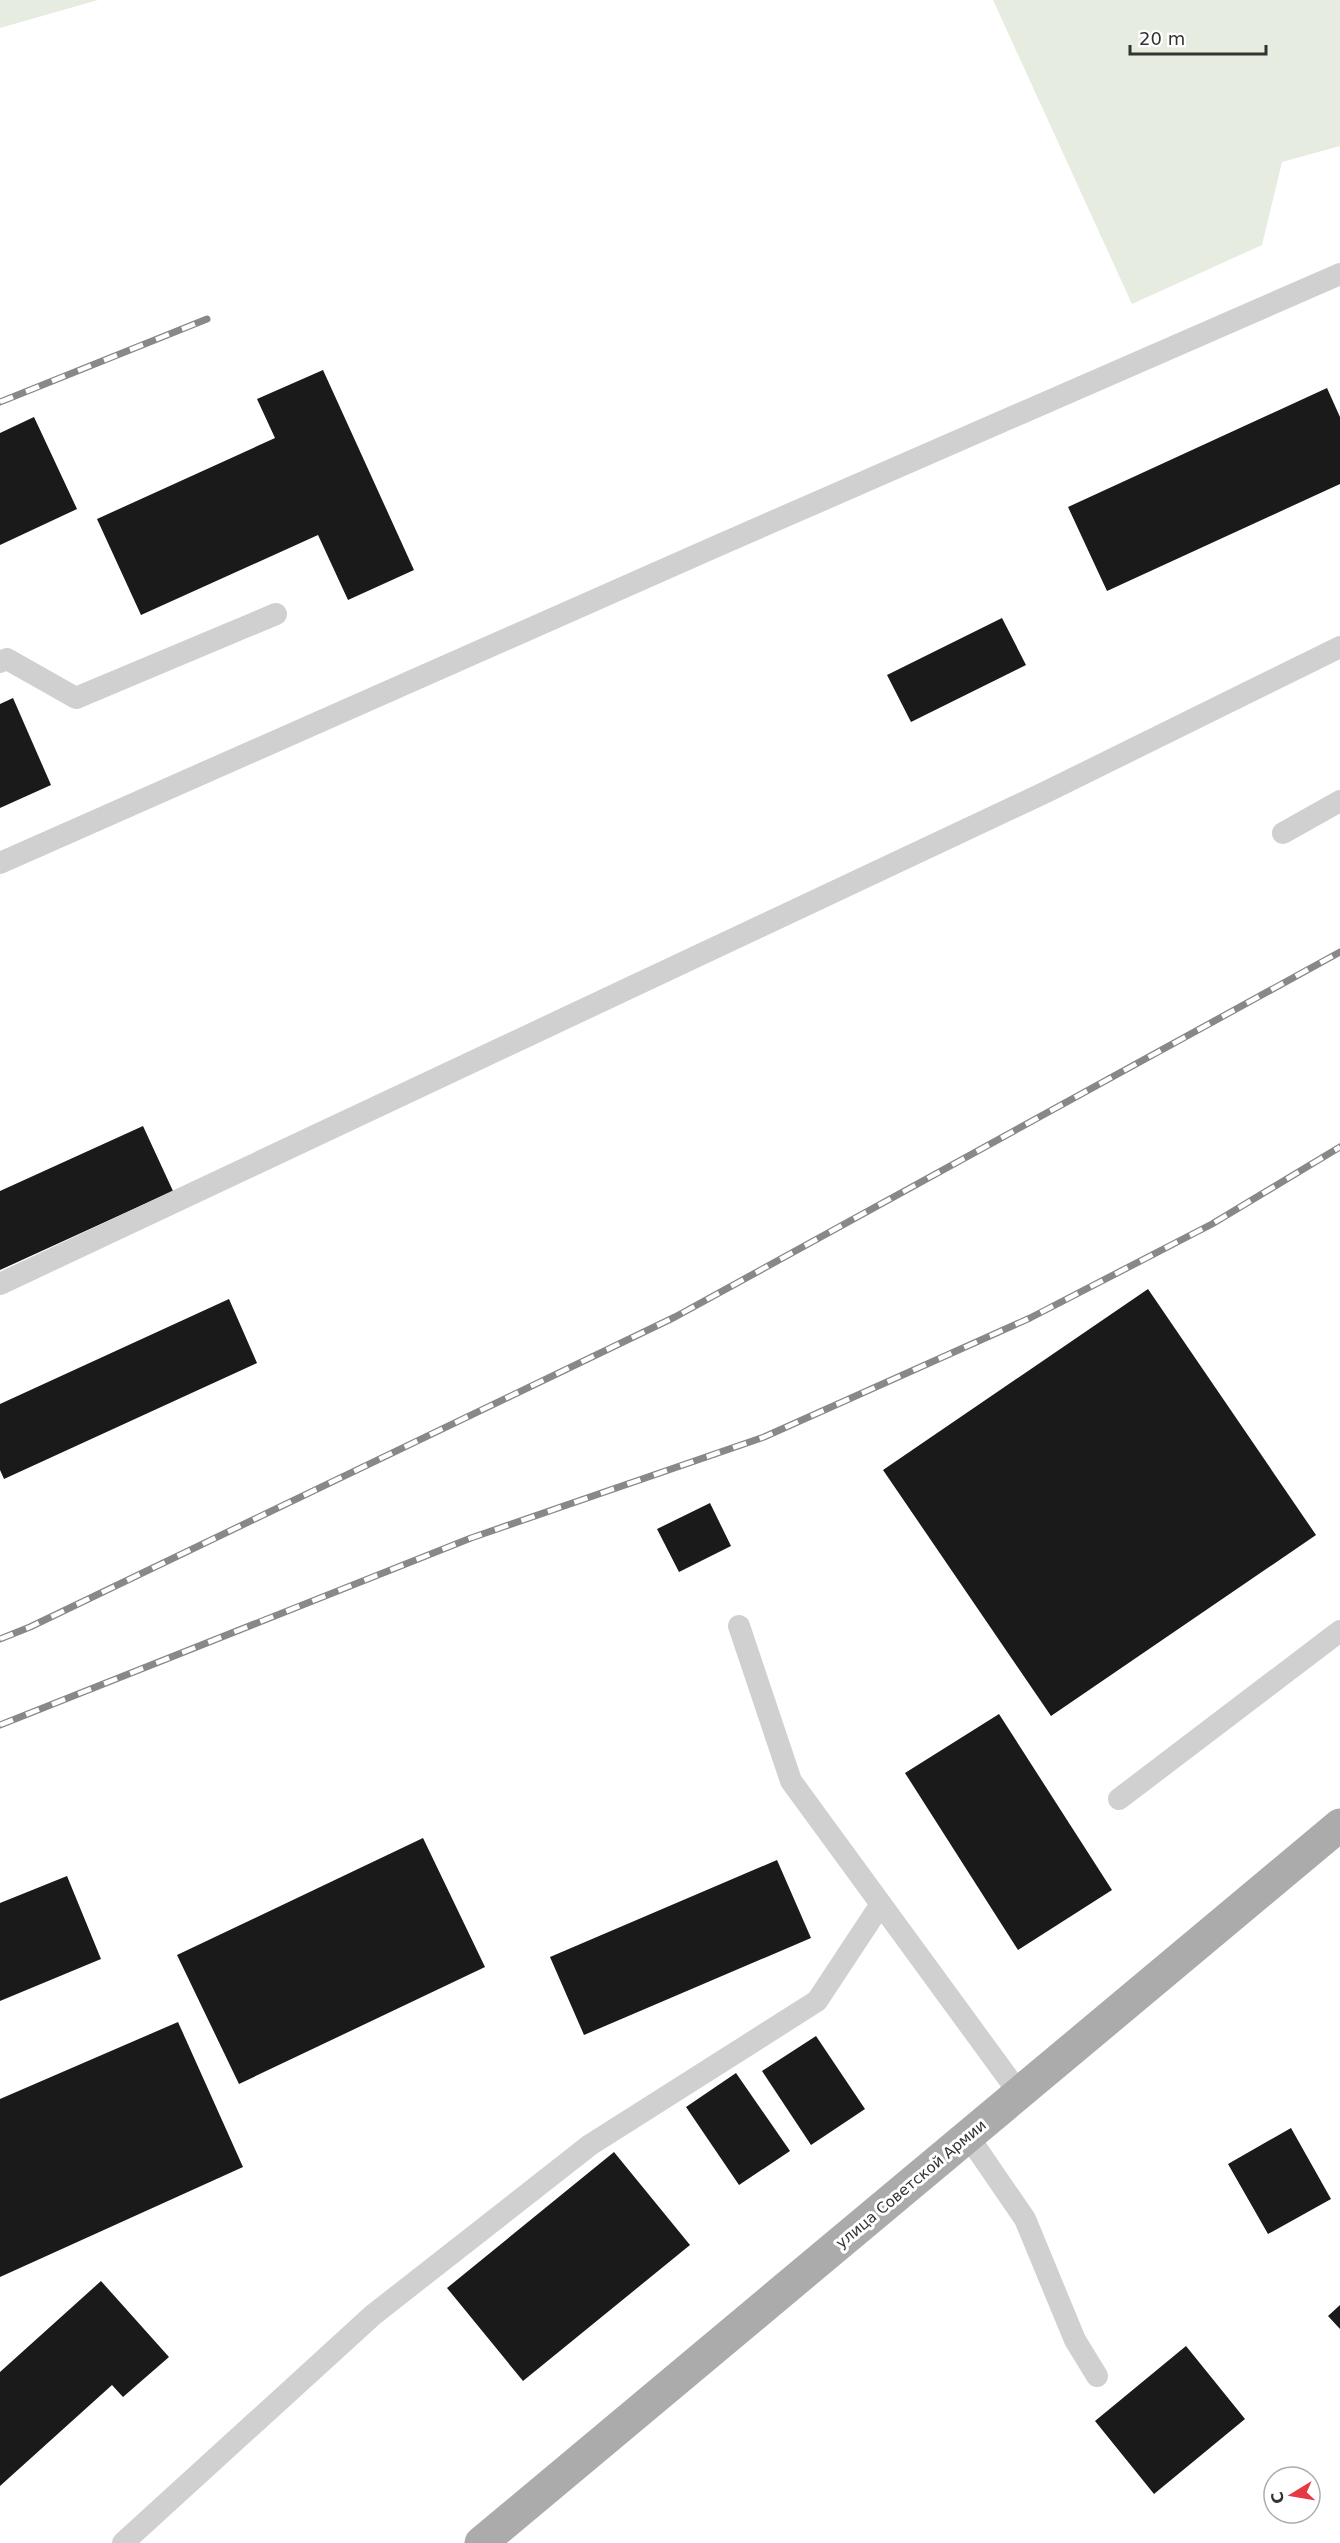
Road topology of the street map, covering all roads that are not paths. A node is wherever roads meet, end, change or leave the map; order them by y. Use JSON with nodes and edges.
{"nodes":[{"id":1,"x":1340,"y":274,"type":"edge"},
{"id":2,"x":276,"y":614,"type":"dead end"},
{"id":3,"x":1340,"y":647,"type":"edge"},
{"id":4,"x":2,"y":655,"type":"edge"},
{"id":5,"x":1340,"y":801,"type":"edge"},
{"id":6,"x":1283,"y":832,"type":"dead end"},
{"id":7,"x":0,"y":863,"type":"edge"},
{"id":8,"x":0,"y":1284,"type":"edge"},
{"id":9,"x":739,"y":1626,"type":"dead end"},
{"id":10,"x":1340,"y":1631,"type":"edge"},
{"id":11,"x":1119,"y":1798,"type":"dead end"},
{"id":12,"x":1340,"y":1825,"type":"edge"},
{"id":13,"x":881,"y":1904,"type":"junction"},
{"id":14,"x":1019,"y":2093,"type":"junction"},
{"id":15,"x":968,"y":2136,"type":"junction"},
{"id":16,"x":1097,"y":2376,"type":"dead end"},
{"id":17,"x":123,"y":2543,"type":"edge"},
{"id":18,"x":482,"y":2543,"type":"edge"}],
"edges":[{"from":1,"to":7,"type":"lane"},
{"from":2,"to":4,"type":"lane"},
{"from":3,"to":8,"type":"lane"},
{"from":5,"to":6,"type":"lane"},
{"from":9,"to":13,"type":"lane"},
{"from":10,"to":11,"type":"lane"},
{"from":12,"to":14,"type":"main road","name":"улица Советской Армии"},
{"from":13,"to":14,"type":"lane"},
{"from":13,"to":17,"type":"lane"},
{"from":14,"to":15,"type":"main road","name":"улица Советской Армии"},
{"from":15,"to":16,"type":"lane"},
{"from":15,"to":18,"type":"main road","name":"улица Советской Армии"}]}
